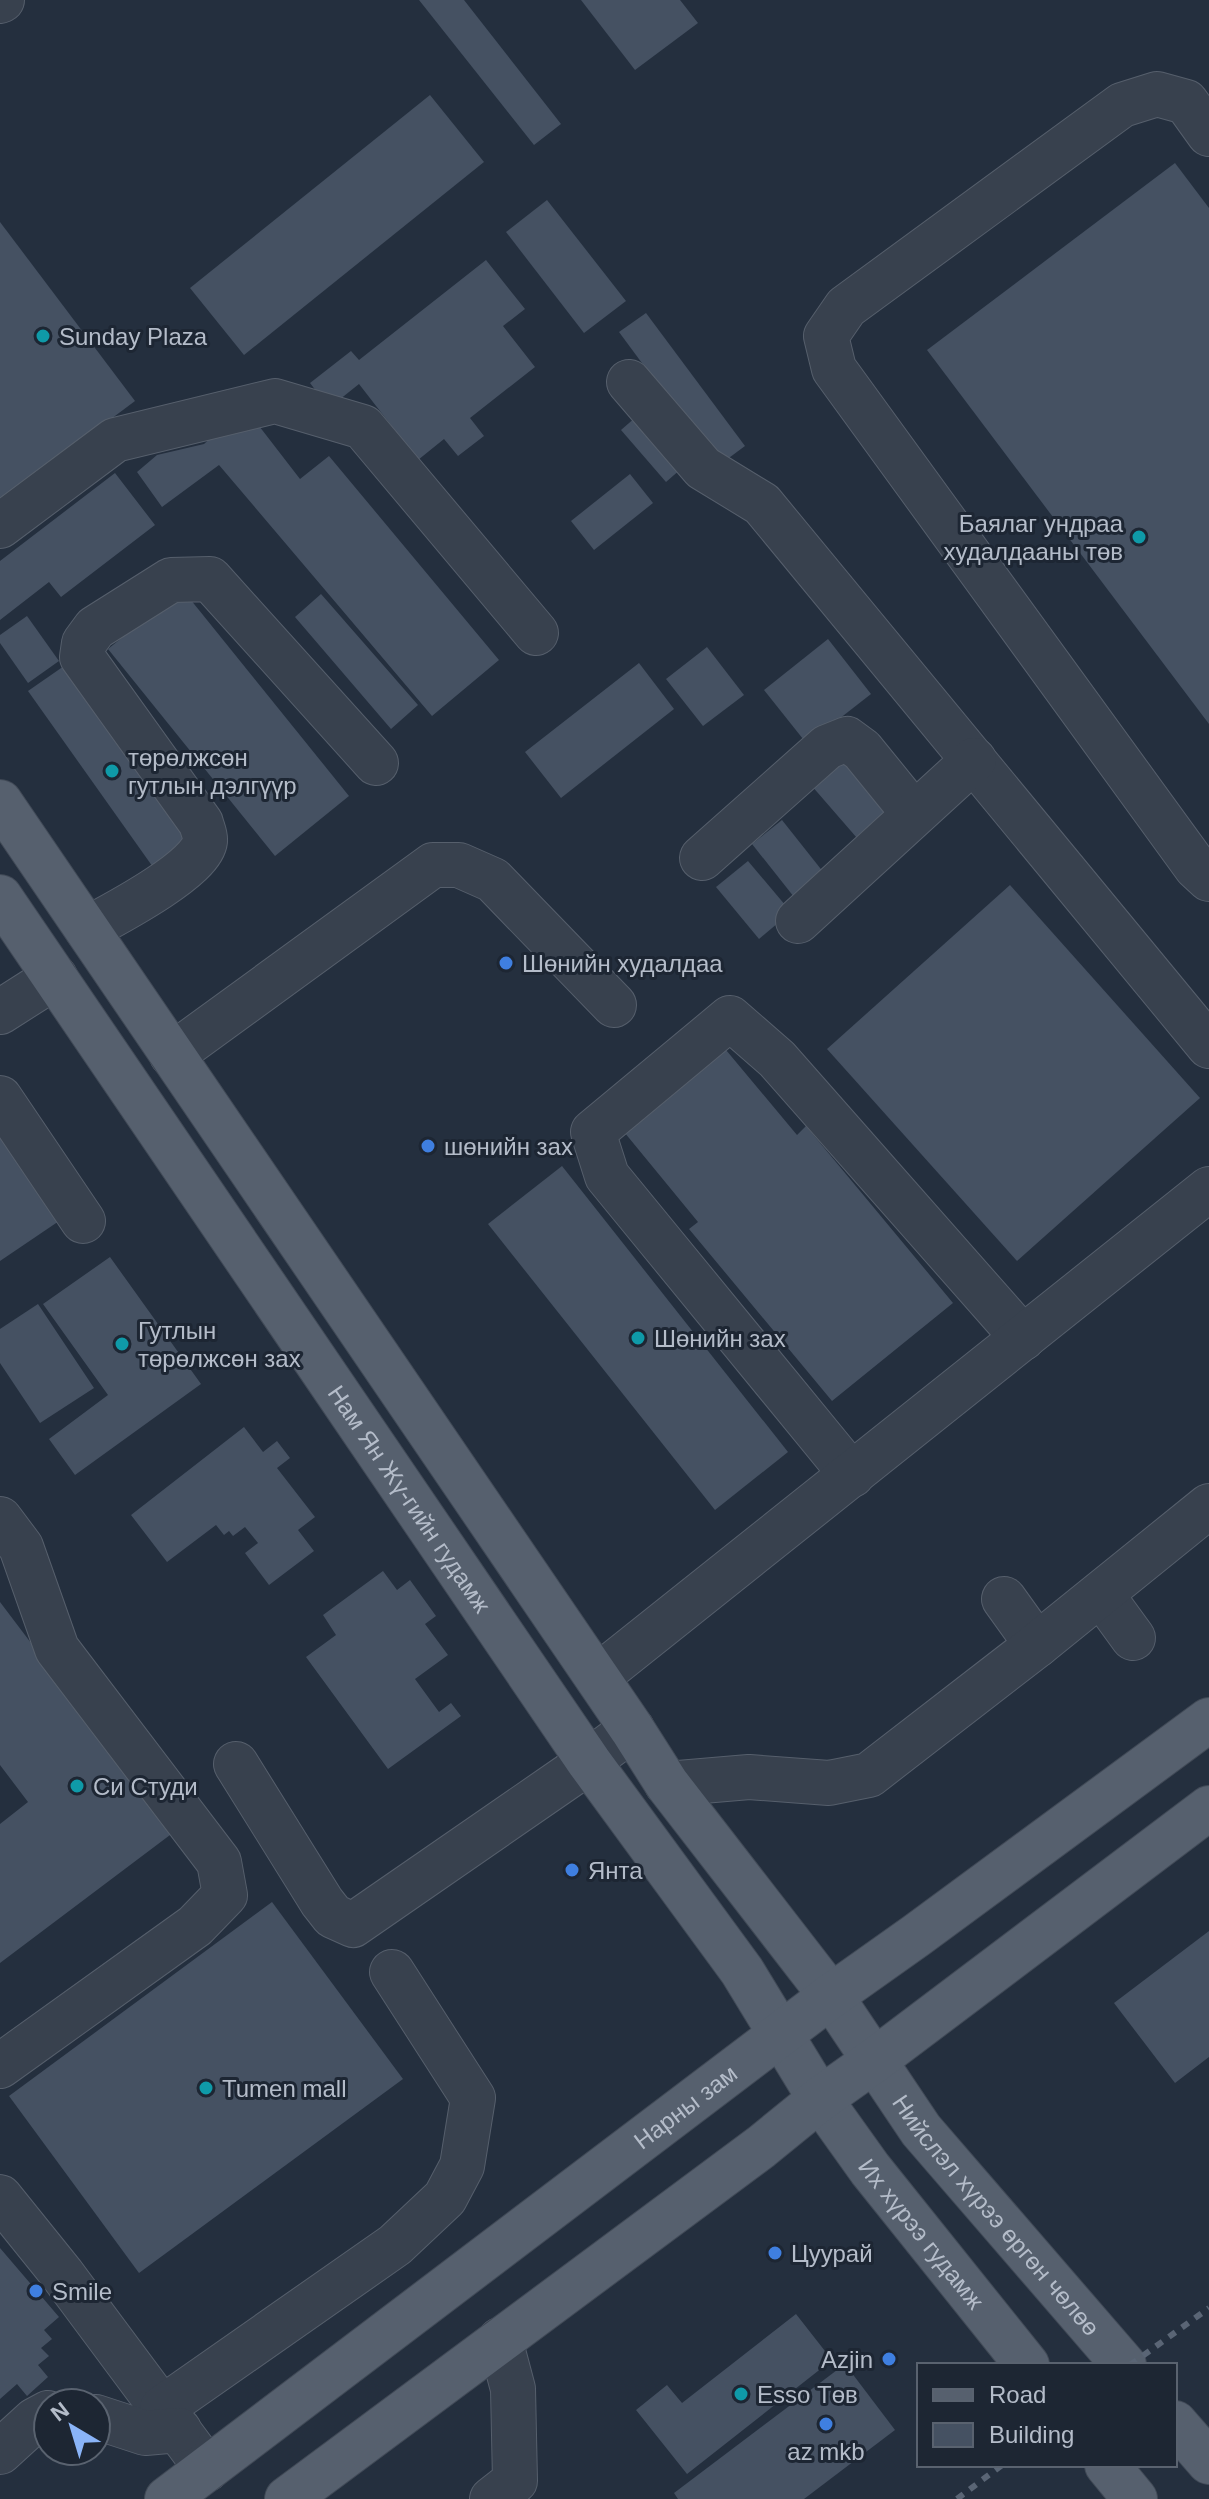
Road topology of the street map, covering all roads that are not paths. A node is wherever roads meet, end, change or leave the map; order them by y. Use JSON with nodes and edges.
{"nodes":[{"id":1,"x":1209,"y":134,"type":"edge"},
{"id":2,"x":629,"y":382,"type":"dead end"},
{"id":3,"x":0,"y":526,"type":"edge"},
{"id":4,"x":536,"y":633,"type":"dead end"},
{"id":5,"x":974,"y":760,"type":"junction"},
{"id":6,"x":376,"y":763,"type":"dead end"},
{"id":7,"x":0,"y":802,"type":"edge"},
{"id":8,"x":914,"y":814,"type":"junction"},
{"id":9,"x":702,"y":858,"type":"dead end"},
{"id":10,"x":1209,"y":879,"type":"edge"},
{"id":11,"x":0,"y":897,"type":"edge"},
{"id":12,"x":798,"y":921,"type":"dead end"},
{"id":13,"x":87,"y":929,"type":"junction"},
{"id":14,"x":55,"y":977,"type":"junction"},
{"id":15,"x":614,"y":1005,"type":"dead end"},
{"id":16,"x":0,"y":1012,"type":"edge"},
{"id":17,"x":1209,"y":1046,"type":"edge"},
{"id":18,"x":172,"y":1055,"type":"junction"},
{"id":19,"x":0,"y":1098,"type":"edge"},
{"id":20,"x":1209,"y":1189,"type":"edge"},
{"id":21,"x":83,"y":1221,"type":"dead end"},
{"id":22,"x":1023,"y":1338,"type":"junction"},
{"id":23,"x":852,"y":1475,"type":"junction"},
{"id":24,"x":1209,"y":1506,"type":"edge"},
{"id":25,"x":0,"y":1519,"type":"edge"},
{"id":26,"x":1101,"y":1594,"type":"junction"},
{"id":27,"x":1004,"y":1599,"type":"dead end"},
{"id":28,"x":1133,"y":1638,"type":"dead end"},
{"id":29,"x":1037,"y":1645,"type":"junction"},
{"id":30,"x":597,"y":1677,"type":"junction"},
{"id":31,"x":1209,"y":1720,"type":"edge"},
{"id":32,"x":632,"y":1729,"type":"junction"},
{"id":33,"x":589,"y":1762,"type":"junction"},
{"id":34,"x":236,"y":1764,"type":"dead end"},
{"id":35,"x":667,"y":1784,"type":"junction"},
{"id":36,"x":1209,"y":1808,"type":"edge"},
{"id":37,"x":392,"y":1972,"type":"dead end"},
{"id":38,"x":831,"y":1996,"type":"junction"},
{"id":39,"x":779,"y":2034,"type":"junction"},
{"id":40,"x":875,"y":2060,"type":"junction"},
{"id":41,"x":0,"y":2066,"type":"edge"},
{"id":42,"x":820,"y":2099,"type":"junction"},
{"id":43,"x":0,"y":2197,"type":"edge"},
{"id":44,"x":500,"y":2340,"type":"junction"},
{"id":45,"x":1025,"y":2363,"type":"edge"},
{"id":46,"x":1122,"y":2363,"type":"edge"},
{"id":47,"x":170,"y":2419,"type":"junction"},
{"id":48,"x":112,"y":2422,"type":"edge"},
{"id":49,"x":32,"y":2423,"type":"edge"},
{"id":50,"x":1177,"y":2425,"type":"edge"},
{"id":51,"x":0,"y":2452,"type":"edge"},
{"id":52,"x":1209,"y":2462,"type":"edge"},
{"id":53,"x":1109,"y":2467,"type":"edge"},
{"id":54,"x":207,"y":2469,"type":"junction"},
{"id":55,"x":167,"y":2499,"type":"edge"},
{"id":56,"x":287,"y":2499,"type":"edge"},
{"id":57,"x":492,"y":2499,"type":"edge"},
{"id":58,"x":1135,"y":2499,"type":"edge"}],
"edges":[{"from":1,"to":10,"type":"street"},
{"from":2,"to":5,"type":"street"},
{"from":3,"to":4,"type":"street"},
{"from":5,"to":8,"type":"street"},
{"from":5,"to":17,"type":"street"},
{"from":6,"to":13,"type":"street"},
{"from":7,"to":13,"type":"main road"},
{"from":8,"to":9,"type":"street"},
{"from":8,"to":12,"type":"street"},
{"from":11,"to":14,"type":"main road","name":"Нам Ян Жү-гийн гудамж"},
{"from":13,"to":18,"type":"main road"},
{"from":14,"to":16,"type":"street"},
{"from":14,"to":33,"type":"main road","name":"Нам Ян Жү-гийн гудамж"},
{"from":15,"to":18,"type":"street"},
{"from":18,"to":30,"type":"main road"},
{"from":19,"to":21,"type":"street"},
{"from":20,"to":22,"type":"street"},
{"from":22,"to":23,"type":"street"},
{"from":22,"to":23,"type":"street"},
{"from":23,"to":30,"type":"street"},
{"from":24,"to":26,"type":"street"},
{"from":25,"to":41,"type":"street"},
{"from":26,"to":28,"type":"street"},
{"from":26,"to":29,"type":"street"},
{"from":27,"to":29,"type":"street"},
{"from":29,"to":35,"type":"street"},
{"from":30,"to":32,"type":"main road"},
{"from":31,"to":38,"type":"main road","name":"Нарны зам"},
{"from":32,"to":33,"type":"street"},
{"from":32,"to":35,"type":"main road"},
{"from":33,"to":34,"type":"street"},
{"from":33,"to":39,"type":"main road","name":"Нам Ян Жү-гийн гудамж"},
{"from":35,"to":38,"type":"main road"},
{"from":36,"to":40,"type":"main road"},
{"from":37,"to":47,"type":"street"},
{"from":38,"to":39,"type":"main road","name":"Нарны зам"},
{"from":38,"to":40,"type":"main road","name":"Нийслэл хүрээ өргөн чөлөө"},
{"from":39,"to":42,"type":"main road","name":"Нам Ян Жү-гийн гудамж"},
{"from":39,"to":54,"type":"main road","name":"Нарны зам"},
{"from":40,"to":42,"type":"main road"},
{"from":40,"to":46,"type":"main road","name":"Нийслэл хүрээ өргөн чөлөө"},
{"from":42,"to":44,"type":"main road"},
{"from":42,"to":45,"type":"main road","name":"Их хүрээ гудамж"},
{"from":43,"to":47,"type":"street"},
{"from":44,"to":56,"type":"main road"},
{"from":44,"to":57,"type":"street"},
{"from":47,"to":48,"type":"street"},
{"from":47,"to":54,"type":"street"},
{"from":49,"to":51,"type":"street"},
{"from":50,"to":52,"type":"main road"},
{"from":53,"to":58,"type":"main road"},
{"from":54,"to":55,"type":"main road","name":"Нарны зам"}]}
